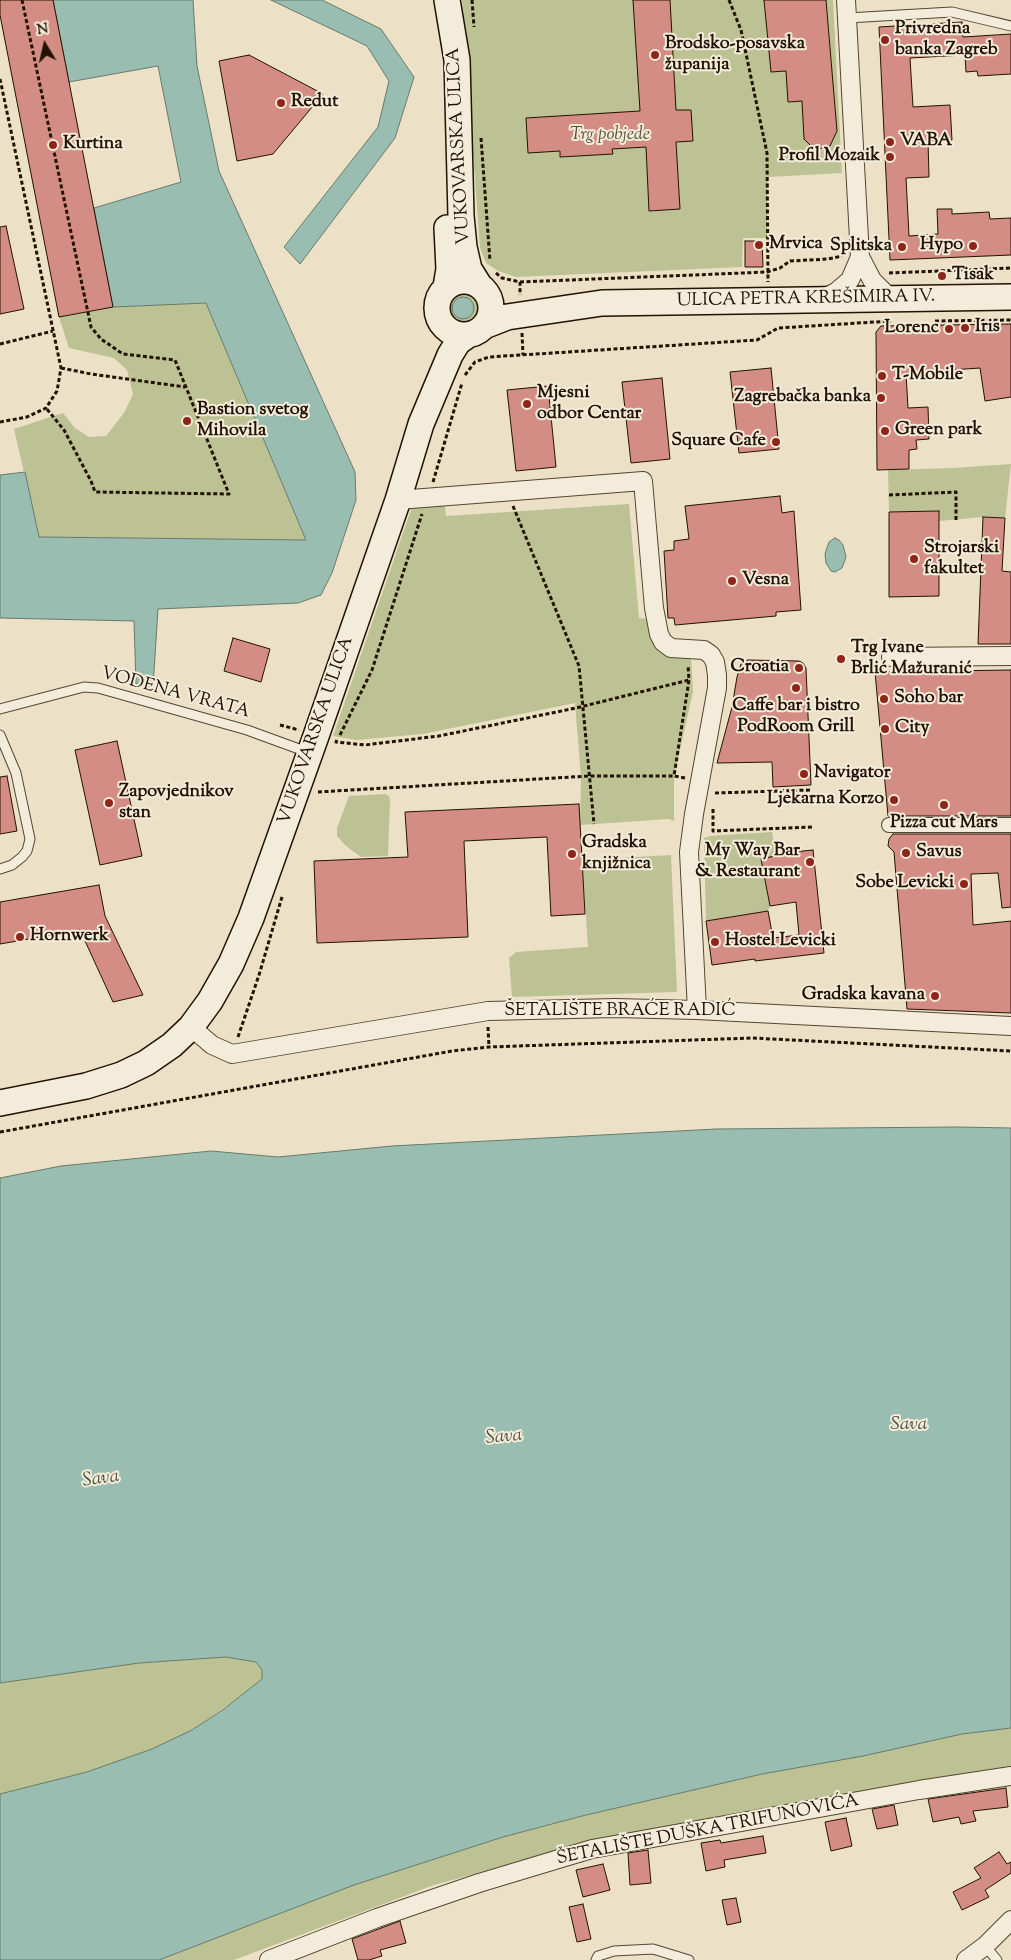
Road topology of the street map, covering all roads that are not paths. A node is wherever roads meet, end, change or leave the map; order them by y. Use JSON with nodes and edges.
{"nodes":[{"id":1,"x":846,"y":0,"type":"edge"},
{"id":2,"x":447,"y":2,"type":"edge"},
{"id":3,"x":847,"y":18,"type":"junction"},
{"id":4,"x":1011,"y":26,"type":"edge"},
{"id":5,"x":860,"y":253,"type":"junction"},
{"id":6,"x":486,"y":283,"type":"junction"},
{"id":7,"x":446,"y":287,"type":"junction"},
{"id":8,"x":1011,"y":296,"type":"edge"},
{"id":9,"x":820,"y":300,"type":"junction"},
{"id":10,"x":602,"y":303,"type":"junction"},
{"id":11,"x":892,"y":310,"type":"junction"},
{"id":12,"x":438,"y":318,"type":"junction"},
{"id":13,"x":476,"y":330,"type":"junction"},
{"id":14,"x":421,"y":424,"type":"junction"},
{"id":15,"x":398,"y":500,"type":"junction"},
{"id":16,"x":1011,"y":656,"type":"edge"},
{"id":17,"x":891,"y":657,"type":"dead end"},
{"id":18,"x":0,"y":709,"type":"edge"},
{"id":19,"x":0,"y":735,"type":"edge"},
{"id":20,"x":310,"y":753,"type":"junction"},
{"id":21,"x":1011,"y":824,"type":"edge"},
{"id":22,"x":889,"y":825,"type":"dead end"},
{"id":23,"x":0,"y":869,"type":"edge"},
{"id":24,"x":697,"y":1010,"type":"junction"},
{"id":25,"x":1011,"y":1026,"type":"edge"},
{"id":26,"x":190,"y":1027,"type":"junction"},
{"id":27,"x":0,"y":1103,"type":"edge"},
{"id":28,"x":1011,"y":1776,"type":"edge"},
{"id":29,"x":1011,"y":1920,"type":"edge"},
{"id":30,"x":985,"y":1946,"type":"junction"},
{"id":31,"x":269,"y":1960,"type":"edge"},
{"id":32,"x":596,"y":1960,"type":"edge"},
{"id":33,"x":689,"y":1960,"type":"edge"},
{"id":34,"x":966,"y":1960,"type":"edge"},
{"id":35,"x":997,"y":1960,"type":"edge"}],
"edges":[{"from":1,"to":3,"type":"street"},
{"from":2,"to":6,"type":"main road","name":"VUKOVARSKA ULICA"},
{"from":2,"to":7,"type":"main road","name":"VUKOVARSKA ULICA"},
{"from":3,"to":4,"type":"lane"},
{"from":3,"to":5,"type":"street"},
{"from":5,"to":9,"type":"street"},
{"from":5,"to":11,"type":"street"},
{"from":6,"to":7,"type":"main road"},
{"from":6,"to":10,"type":"main road","name":"ULICA PETRA KREŠIMIRA IV."},
{"from":6,"to":13,"type":"main road"},
{"from":7,"to":12,"type":"main road"},
{"from":8,"to":11,"type":"main road","name":"ULICA PETRA KREŠIMIRA IV."},
{"from":9,"to":10,"type":"main road","name":"ULICA PETRA KREŠIMIRA IV."},
{"from":9,"to":11,"type":"main road","name":"ULICA PETRA KREŠIMIRA IV."},
{"from":10,"to":13,"type":"main road","name":"ULICA PETRA KREŠIMIRA IV."},
{"from":12,"to":13,"type":"main road"},
{"from":12,"to":14,"type":"main road","name":"VUKOVARSKA ULICA"},
{"from":13,"to":14,"type":"main road","name":"VUKOVARSKA ULICA"},
{"from":14,"to":15,"type":"main road","name":"VUKOVARSKA ULICA"},
{"from":15,"to":20,"type":"main road","name":"VUKOVARSKA ULICA"},
{"from":15,"to":24,"type":"street"},
{"from":16,"to":17,"type":"street"},
{"from":18,"to":20,"type":"lane","name":"VODENA VRATA"},
{"from":19,"to":23,"type":"lane"},
{"from":20,"to":26,"type":"main road","name":"VUKOVARSKA ULICA"},
{"from":21,"to":22,"type":"street"},
{"from":24,"to":25,"type":"street","name":"ŠETALIŠTE BRAĆE RADIĆ"},
{"from":24,"to":26,"type":"street","name":"ŠETALIŠTE BRAĆE RADIĆ"},
{"from":26,"to":27,"type":"main road"},
{"from":28,"to":31,"type":"street","name":"ŠETALIŠTE DUŠKA TRIFUNOVIĆA"},
{"from":29,"to":30,"type":"street"},
{"from":30,"to":34,"type":"street"},
{"from":30,"to":35,"type":"lane"},
{"from":32,"to":33,"type":"lane"}]}
